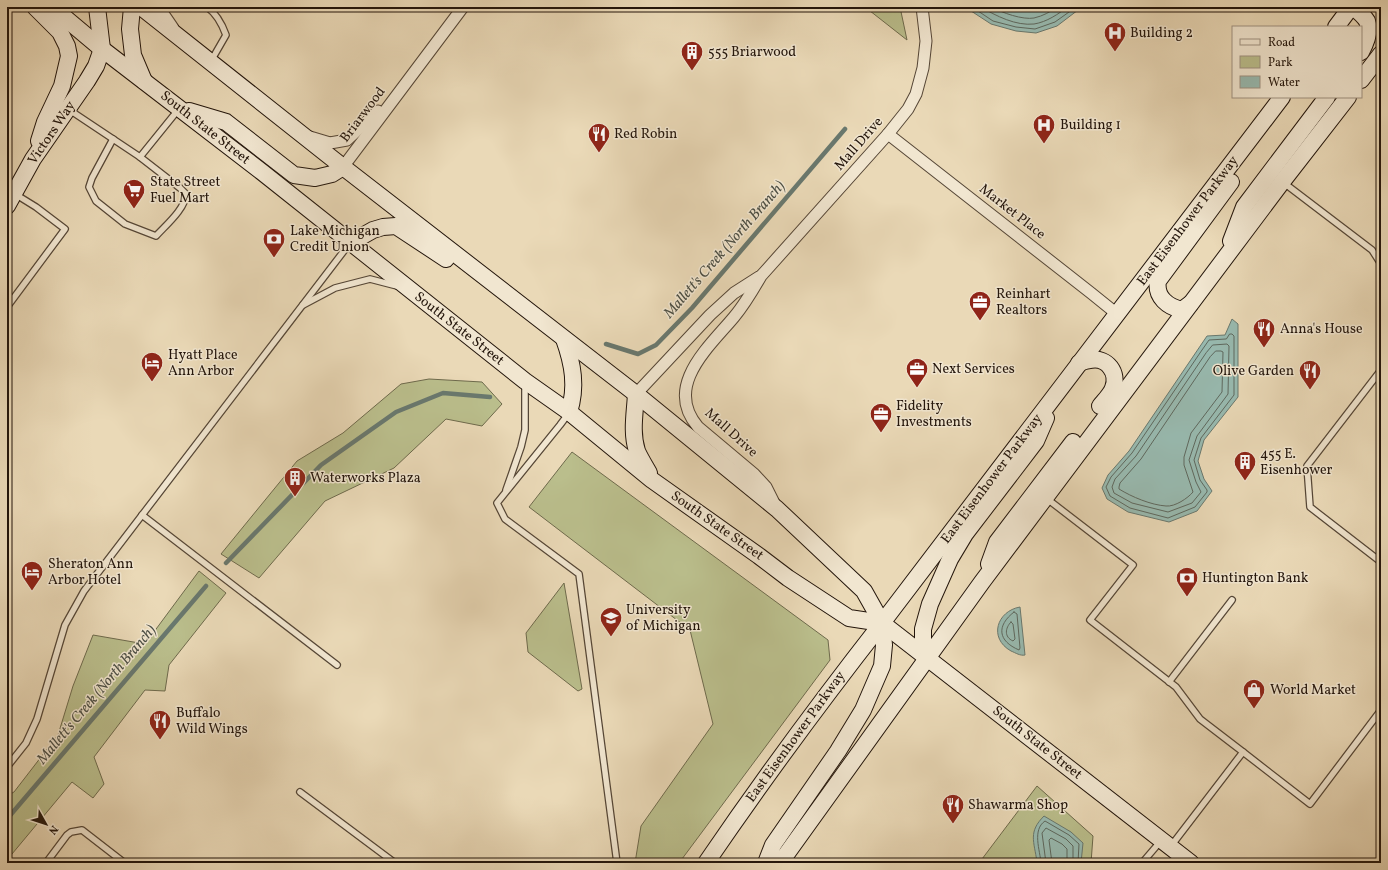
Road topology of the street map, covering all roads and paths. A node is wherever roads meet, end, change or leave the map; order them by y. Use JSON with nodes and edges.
{"nodes":[{"id":1,"x":35,"y":7,"type":"edge"},
{"id":2,"x":52,"y":7,"type":"edge"},
{"id":3,"x":97,"y":7,"type":"edge"},
{"id":4,"x":132,"y":7,"type":"edge"},
{"id":5,"x":141,"y":7,"type":"edge"},
{"id":6,"x":162,"y":7,"type":"edge"},
{"id":7,"x":207,"y":7,"type":"edge"},
{"id":8,"x":463,"y":7,"type":"edge"},
{"id":9,"x":922,"y":7,"type":"edge"},
{"id":10,"x":1352,"y":7,"type":"edge"},
{"id":11,"x":215,"y":9,"type":"edge"},
{"id":12,"x":1337,"y":26,"type":"edge"},
{"id":13,"x":181,"y":38,"type":"junction"},
{"id":14,"x":102,"y":49,"type":"junction"},
{"id":15,"x":1362,"y":50,"type":"edge"},
{"id":16,"x":1381,"y":54,"type":"edge"},
{"id":17,"x":211,"y":62,"type":"junction"},
{"id":18,"x":123,"y":65,"type":"junction"},
{"id":19,"x":1362,"y":79,"type":"edge"},
{"id":20,"x":87,"y":81,"type":"junction"},
{"id":21,"x":144,"y":81,"type":"junction"},
{"id":22,"x":399,"y":92,"type":"junction"},
{"id":23,"x":1281,"y":98,"type":"edge"},
{"id":24,"x":1326,"y":98,"type":"edge"},
{"id":25,"x":1347,"y":98,"type":"edge"},
{"id":26,"x":180,"y":108,"type":"junction"},
{"id":27,"x":68,"y":109,"type":"junction"},
{"id":28,"x":1270,"y":113,"type":"junction"},
{"id":29,"x":888,"y":134,"type":"junction"},
{"id":30,"x":305,"y":136,"type":"junction"},
{"id":31,"x":113,"y":140,"type":"junction"},
{"id":32,"x":140,"y":157,"type":"junction"},
{"id":33,"x":33,"y":159,"type":"junction"},
{"id":34,"x":343,"y":167,"type":"junction"},
{"id":35,"x":1282,"y":182,"type":"junction"},
{"id":36,"x":11,"y":200,"type":"edge"},
{"id":37,"x":350,"y":243,"type":"junction"},
{"id":38,"x":1224,"y":259,"type":"junction"},
{"id":39,"x":1381,"y":264,"type":"edge"},
{"id":40,"x":761,"y":276,"type":"junction"},
{"id":41,"x":410,"y":289,"type":"junction"},
{"id":42,"x":511,"y":298,"type":"junction"},
{"id":43,"x":1190,"y":304,"type":"junction"},
{"id":44,"x":301,"y":306,"type":"junction"},
{"id":45,"x":7,"y":307,"type":"edge"},
{"id":46,"x":1116,"y":314,"type":"junction"},
{"id":47,"x":564,"y":339,"type":"junction"},
{"id":48,"x":1078,"y":363,"type":"junction"},
{"id":49,"x":1381,"y":370,"type":"edge"},
{"id":50,"x":525,"y":381,"type":"junction"},
{"id":51,"x":1057,"y":393,"type":"junction"},
{"id":52,"x":636,"y":394,"type":"junction"},
{"id":53,"x":569,"y":412,"type":"junction"},
{"id":54,"x":652,"y":480,"type":"junction"},
{"id":55,"x":504,"y":494,"type":"junction"},
{"id":56,"x":1046,"y":498,"type":"junction"},
{"id":57,"x":777,"y":509,"type":"junction"},
{"id":58,"x":142,"y":515,"type":"junction"},
{"id":59,"x":1381,"y":562,"type":"edge"},
{"id":60,"x":982,"y":582,"type":"junction"},
{"id":61,"x":1232,"y":600,"type":"dead end"},
{"id":62,"x":882,"y":623,"type":"junction"},
{"id":63,"x":927,"y":658,"type":"junction"},
{"id":64,"x":337,"y":665,"type":"dead end"},
{"id":65,"x":839,"y":677,"type":"junction"},
{"id":66,"x":1169,"y":682,"type":"junction"},
{"id":67,"x":1381,"y":710,"type":"edge"},
{"id":68,"x":1243,"y":752,"type":"junction"},
{"id":69,"x":7,"y":767,"type":"edge"},
{"id":70,"x":300,"y":792,"type":"dead end"},
{"id":71,"x":1166,"y":843,"type":"junction"},
{"id":72,"x":122,"y":861,"type":"dead end"},
{"id":73,"x":46,"y":863,"type":"edge"},
{"id":74,"x":396,"y":863,"type":"edge"},
{"id":75,"x":617,"y":863,"type":"edge"},
{"id":76,"x":706,"y":863,"type":"edge"},
{"id":77,"x":715,"y":863,"type":"edge"},
{"id":78,"x":766,"y":863,"type":"edge"},
{"id":79,"x":780,"y":863,"type":"edge"},
{"id":80,"x":1142,"y":863,"type":"edge"},
{"id":81,"x":1191,"y":863,"type":"edge"}],
"edges":[{"from":1,"to":33,"type":"main road"},
{"from":2,"to":14,"type":"main road","name":"South State Street"},
{"from":3,"to":14,"type":"main road"},
{"from":4,"to":21,"type":"main road"},
{"from":5,"to":13,"type":"main road","name":"South State Street"},
{"from":6,"to":13,"type":"street"},
{"from":7,"to":11,"type":"lane"},
{"from":8,"to":22,"type":"street"},
{"from":9,"to":29,"type":"street","name":"Mall Drive"},
{"from":10,"to":12,"type":"main road"},
{"from":10,"to":15,"type":"main road"},
{"from":11,"to":17,"type":"lane"},
{"from":13,"to":17,"type":"main road","name":"South State Street"},
{"from":14,"to":18,"type":"main road","name":"South State Street"},
{"from":14,"to":20,"type":"main road","name":"Victors Way"},
{"from":16,"to":19,"type":"main road"},
{"from":17,"to":30,"type":"main road","name":"South State Street"},
{"from":18,"to":20,"type":"main road"},
{"from":18,"to":21,"type":"main road","name":"South State Street"},
{"from":20,"to":27,"type":"main road","name":"Victors Way"},
{"from":21,"to":26,"type":"main road","name":"South State Street"},
{"from":22,"to":30,"type":"street","name":"Briarwood"},
{"from":22,"to":34,"type":"street","name":"Briarwood"},
{"from":23,"to":28,"type":"main road","name":"East Eisenhower Parkway"},
{"from":24,"to":38,"type":"main road"},
{"from":25,"to":35,"type":"main road"},
{"from":26,"to":32,"type":"lane"},
{"from":26,"to":34,"type":"main road"},
{"from":26,"to":37,"type":"main road","name":"South State Street"},
{"from":27,"to":31,"type":"lane"},
{"from":27,"to":33,"type":"main road","name":"Victors Way"},
{"from":28,"to":43,"type":"main road"},
{"from":28,"to":46,"type":"main road","name":"East Eisenhower Parkway"},
{"from":29,"to":40,"type":"street","name":"Mall Drive"},
{"from":29,"to":46,"type":"street","name":"Market Place"},
{"from":30,"to":34,"type":"main road","name":"South State Street"},
{"from":31,"to":32,"type":"lane"},
{"from":31,"to":32,"type":"lane"},
{"from":33,"to":36,"type":"main road","name":"Victors Way"},
{"from":34,"to":42,"type":"main road","name":"South State Street"},
{"from":35,"to":38,"type":"main road"},
{"from":35,"to":39,"type":"lane"},
{"from":36,"to":45,"type":"lane"},
{"from":37,"to":41,"type":"main road","name":"South State Street"},
{"from":37,"to":42,"type":"main road"},
{"from":37,"to":44,"type":"lane"},
{"from":38,"to":43,"type":"main road"},
{"from":40,"to":52,"type":"street","name":"Mall Drive"},
{"from":40,"to":57,"type":"street","name":"Mall Drive"},
{"from":41,"to":44,"type":"lane"},
{"from":41,"to":50,"type":"main road","name":"South State Street"},
{"from":42,"to":47,"type":"main road","name":"South State Street"},
{"from":43,"to":56,"type":"main road"},
{"from":44,"to":58,"type":"lane"},
{"from":46,"to":48,"type":"main road","name":"East Eisenhower Parkway"},
{"from":47,"to":52,"type":"main road","name":"South State Street"},
{"from":47,"to":53,"type":"main road"},
{"from":48,"to":51,"type":"main road","name":"East Eisenhower Parkway"},
{"from":48,"to":60,"type":"main road"},
{"from":49,"to":59,"type":"lane"},
{"from":50,"to":53,"type":"main road","name":"South State Street"},
{"from":50,"to":55,"type":"lane"},
{"from":51,"to":62,"type":"main road","name":"East Eisenhower Parkway"},
{"from":51,"to":63,"type":"main road"},
{"from":52,"to":54,"type":"main road"},
{"from":52,"to":57,"type":"main road","name":"South State Street"},
{"from":53,"to":54,"type":"main road","name":"South State Street"},
{"from":53,"to":55,"type":"lane"},
{"from":54,"to":62,"type":"main road","name":"South State Street"},
{"from":55,"to":75,"type":"lane"},
{"from":56,"to":60,"type":"main road"},
{"from":56,"to":66,"type":"lane"},
{"from":57,"to":62,"type":"main road","name":"South State Street"},
{"from":58,"to":64,"type":"lane"},
{"from":58,"to":69,"type":"lane"},
{"from":60,"to":63,"type":"main road"},
{"from":61,"to":66,"type":"lane"},
{"from":62,"to":63,"type":"main road","name":"South State Street"},
{"from":62,"to":65,"type":"main road","name":"East Eisenhower Parkway"},
{"from":62,"to":78,"type":"main road"},
{"from":63,"to":71,"type":"main road","name":"South State Street"},
{"from":63,"to":79,"type":"main road"},
{"from":65,"to":76,"type":"main road","name":"East Eisenhower Parkway"},
{"from":65,"to":77,"type":"main road"},
{"from":66,"to":68,"type":"lane"},
{"from":67,"to":68,"type":"lane"},
{"from":68,"to":71,"type":"lane"},
{"from":70,"to":74,"type":"lane"},
{"from":71,"to":80,"type":"lane"},
{"from":71,"to":81,"type":"main road","name":"South State Street"},
{"from":72,"to":73,"type":"lane"}]}
